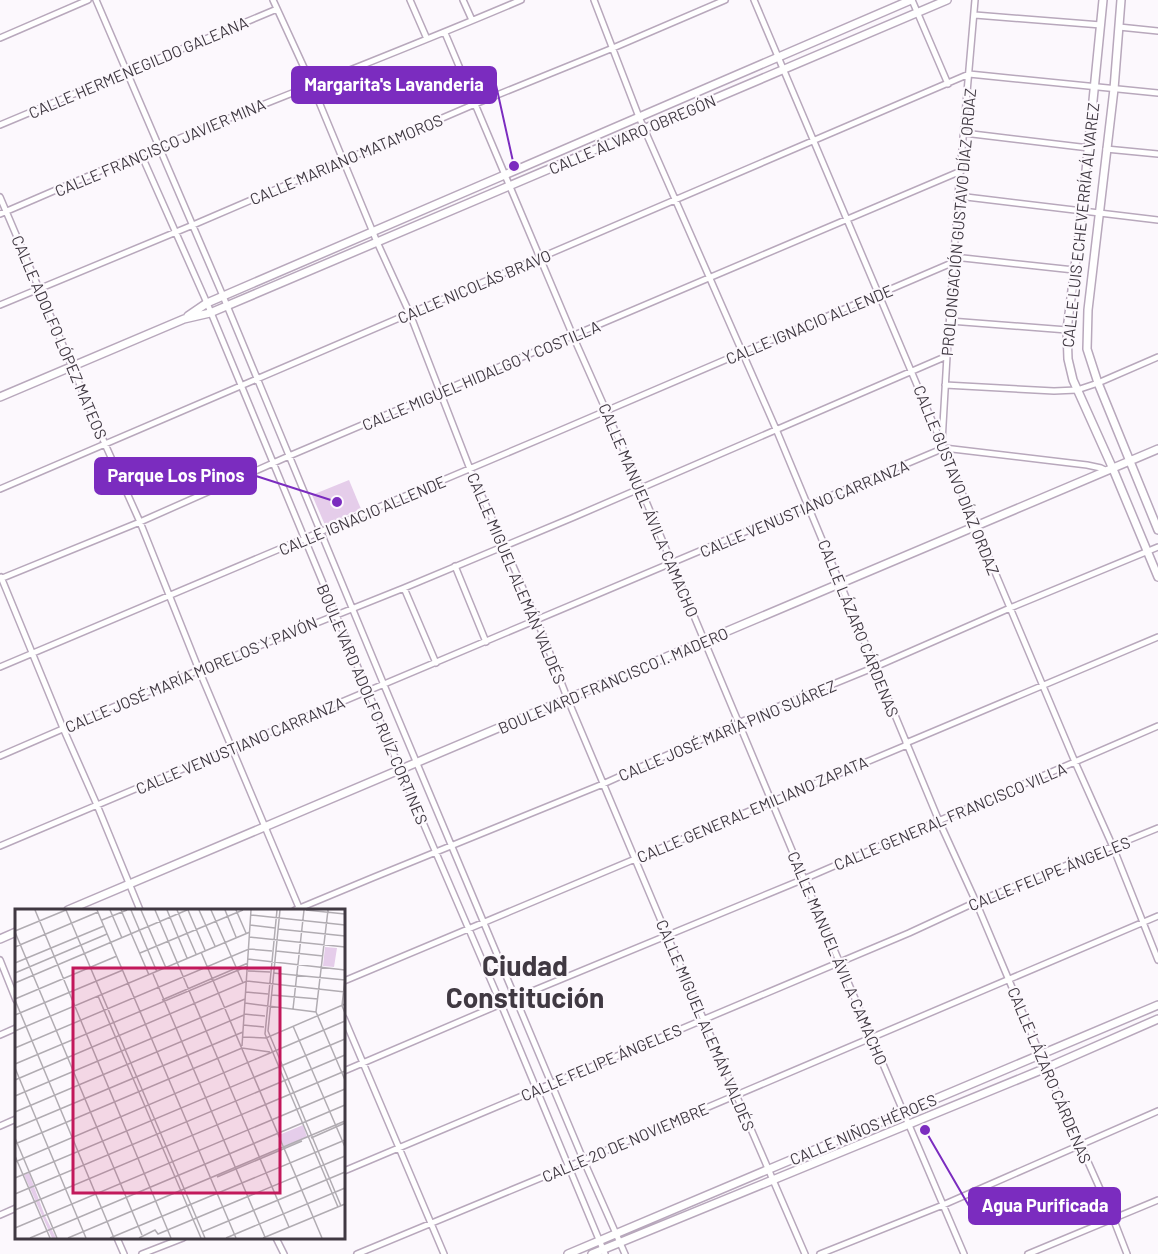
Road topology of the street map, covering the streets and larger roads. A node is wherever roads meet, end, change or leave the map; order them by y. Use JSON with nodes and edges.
{"nodes":[{"id":1,"x":88,"y":0,"type":"edge"},
{"id":2,"x":96,"y":0,"type":"edge"},
{"id":3,"x":273,"y":0,"type":"edge"},
{"id":4,"x":410,"y":0,"type":"edge"},
{"id":5,"x":463,"y":0,"type":"edge"},
{"id":6,"x":520,"y":0,"type":"edge"},
{"id":7,"x":594,"y":0,"type":"edge"},
{"id":8,"x":725,"y":0,"type":"edge"},
{"id":9,"x":754,"y":0,"type":"edge"},
{"id":10,"x":911,"y":0,"type":"edge"},
{"id":11,"x":947,"y":0,"type":"edge"},
{"id":12,"x":975,"y":0,"type":"edge"},
{"id":13,"x":1103,"y":0,"type":"edge"},
{"id":14,"x":1121,"y":0,"type":"edge"},
{"id":15,"x":277,"y":9,"type":"junction"},
{"id":16,"x":917,"y":12,"type":"junction"},
{"id":17,"x":975,"y":15,"type":"junction"},
{"id":18,"x":472,"y":20,"type":"junction"},
{"id":19,"x":1101,"y":26,"type":"junction"},
{"id":20,"x":1119,"y":27,"type":"junction"},
{"id":21,"x":1158,"y":31,"type":"edge"},
{"id":22,"x":445,"y":33,"type":"junction"},
{"id":23,"x":0,"y":38,"type":"edge"},
{"id":24,"x":427,"y":39,"type":"junction"},
{"id":25,"x":613,"y":48,"type":"junction"},
{"id":26,"x":778,"y":57,"type":"junction"},
{"id":27,"x":784,"y":69,"type":"junction"},
{"id":28,"x":127,"y":71,"type":"junction"},
{"id":29,"x":969,"y":74,"type":"junction"},
{"id":30,"x":948,"y":84,"type":"junction"},
{"id":31,"x":312,"y":85,"type":"junction"},
{"id":32,"x":1094,"y":86,"type":"junction"},
{"id":33,"x":1114,"y":88,"type":"junction"},
{"id":34,"x":1158,"y":93,"type":"edge"},
{"id":35,"x":475,"y":104,"type":"junction"},
{"id":36,"x":639,"y":117,"type":"junction"},
{"id":37,"x":0,"y":125,"type":"edge"},
{"id":38,"x":644,"y":129,"type":"junction"},
{"id":39,"x":964,"y":134,"type":"junction"},
{"id":40,"x":814,"y":141,"type":"junction"},
{"id":41,"x":160,"y":146,"type":"junction"},
{"id":42,"x":1089,"y":148,"type":"junction"},
{"id":43,"x":1106,"y":149,"type":"junction"},
{"id":44,"x":141,"y":154,"type":"junction"},
{"id":45,"x":1158,"y":154,"type":"edge"},
{"id":46,"x":344,"y":160,"type":"junction"},
{"id":47,"x":961,"y":171,"type":"junction"},
{"id":48,"x":505,"y":175,"type":"junction"},
{"id":49,"x":510,"y":186,"type":"junction"},
{"id":50,"x":0,"y":196,"type":"edge"},
{"id":51,"x":958,"y":196,"type":"junction"},
{"id":52,"x":675,"y":200,"type":"junction"},
{"id":53,"x":1082,"y":211,"type":"junction"},
{"id":54,"x":3,"y":213,"type":"edge"},
{"id":55,"x":1099,"y":213,"type":"junction"},
{"id":56,"x":848,"y":220,"type":"junction"},
{"id":57,"x":1158,"y":220,"type":"edge"},
{"id":58,"x":193,"y":225,"type":"junction"},
{"id":59,"x":374,"y":231,"type":"junction"},
{"id":60,"x":176,"y":232,"type":"junction"},
{"id":61,"x":377,"y":242,"type":"junction"},
{"id":62,"x":540,"y":258,"type":"junction"},
{"id":63,"x":954,"y":260,"type":"junction"},
{"id":64,"x":1074,"y":270,"type":"junction"},
{"id":65,"x":710,"y":279,"type":"junction"},
{"id":66,"x":40,"y":289,"type":"junction"},
{"id":67,"x":879,"y":295,"type":"junction"},
{"id":68,"x":223,"y":296,"type":"junction"},
{"id":69,"x":207,"y":303,"type":"junction"},
{"id":70,"x":0,"y":305,"type":"edge"},
{"id":71,"x":227,"y":306,"type":"junction"},
{"id":72,"x":210,"y":313,"type":"junction"},
{"id":73,"x":410,"y":314,"type":"junction"},
{"id":74,"x":184,"y":319,"type":"junction"},
{"id":75,"x":950,"y":321,"type":"junction"},
{"id":76,"x":1067,"y":330,"type":"junction"},
{"id":77,"x":573,"y":336,"type":"junction"},
{"id":78,"x":742,"y":352,"type":"junction"},
{"id":79,"x":947,"y":356,"type":"junction"},
{"id":80,"x":1158,"y":357,"type":"edge"},
{"id":81,"x":72,"y":366,"type":"junction"},
{"id":82,"x":912,"y":372,"type":"junction"},
{"id":83,"x":257,"y":379,"type":"junction"},
{"id":84,"x":1098,"y":383,"type":"junction"},
{"id":85,"x":945,"y":385,"type":"junction"},
{"id":86,"x":241,"y":386,"type":"junction"},
{"id":87,"x":1077,"y":390,"type":"junction"},
{"id":88,"x":440,"y":392,"type":"junction"},
{"id":89,"x":0,"y":397,"type":"edge"},
{"id":90,"x":606,"y":411,"type":"junction"},
{"id":91,"x":776,"y":429,"type":"junction"},
{"id":92,"x":105,"y":444,"type":"junction"},
{"id":93,"x":943,"y":446,"type":"junction"},
{"id":94,"x":1158,"y":450,"type":"edge"},
{"id":95,"x":289,"y":456,"type":"junction"},
{"id":96,"x":1130,"y":461,"type":"junction"},
{"id":97,"x":273,"y":464,"type":"junction"},
{"id":98,"x":471,"y":469,"type":"junction"},
{"id":99,"x":1110,"y":470,"type":"junction"},
{"id":100,"x":640,"y":487,"type":"junction"},
{"id":101,"x":0,"y":489,"type":"edge"},
{"id":102,"x":809,"y":506,"type":"junction"},
{"id":103,"x":140,"y":522,"type":"junction"},
{"id":104,"x":976,"y":527,"type":"junction"},
{"id":105,"x":1158,"y":530,"type":"edge"},
{"id":106,"x":321,"y":532,"type":"junction"},
{"id":107,"x":305,"y":539,"type":"junction"},
{"id":108,"x":503,"y":546,"type":"junction"},
{"id":109,"x":1158,"y":547,"type":"edge"},
{"id":110,"x":1147,"y":551,"type":"junction"},
{"id":111,"x":672,"y":563,"type":"junction"},
{"id":112,"x":455,"y":566,"type":"junction"},
{"id":113,"x":1158,"y":577,"type":"edge"},
{"id":114,"x":0,"y":578,"type":"edge"},
{"id":115,"x":840,"y":584,"type":"junction"},
{"id":116,"x":404,"y":588,"type":"junction"},
{"id":117,"x":169,"y":595,"type":"junction"},
{"id":118,"x":352,"y":608,"type":"junction"},
{"id":119,"x":1010,"y":608,"type":"junction"},
{"id":120,"x":335,"y":614,"type":"junction"},
{"id":121,"x":537,"y":620,"type":"junction"},
{"id":122,"x":1158,"y":637,"type":"edge"},
{"id":123,"x":486,"y":642,"type":"junction"},
{"id":124,"x":705,"y":642,"type":"junction"},
{"id":125,"x":33,"y":653,"type":"junction"},
{"id":126,"x":436,"y":663,"type":"junction"},
{"id":127,"x":0,"y":667,"type":"edge"},
{"id":128,"x":875,"y":667,"type":"junction"},
{"id":129,"x":199,"y":670,"type":"junction"},
{"id":130,"x":384,"y":685,"type":"junction"},
{"id":131,"x":1042,"y":685,"type":"junction"},
{"id":132,"x":368,"y":691,"type":"junction"},
{"id":133,"x":568,"y":700,"type":"junction"},
{"id":134,"x":738,"y":723,"type":"junction"},
{"id":135,"x":1158,"y":726,"type":"edge"},
{"id":136,"x":63,"y":728,"type":"junction"},
{"id":137,"x":906,"y":743,"type":"junction"},
{"id":138,"x":233,"y":748,"type":"junction"},
{"id":139,"x":0,"y":756,"type":"edge"},
{"id":140,"x":417,"y":762,"type":"junction"},
{"id":141,"x":1074,"y":762,"type":"junction"},
{"id":142,"x":400,"y":769,"type":"junction"},
{"id":143,"x":603,"y":784,"type":"junction"},
{"id":144,"x":771,"y":801,"type":"junction"},
{"id":145,"x":97,"y":806,"type":"junction"},
{"id":146,"x":939,"y":821,"type":"junction"},
{"id":147,"x":266,"y":828,"type":"junction"},
{"id":148,"x":1158,"y":828,"type":"edge"},
{"id":149,"x":0,"y":846,"type":"edge"},
{"id":150,"x":452,"y":846,"type":"junction"},
{"id":151,"x":1113,"y":847,"type":"junction"},
{"id":152,"x":436,"y":853,"type":"junction"},
{"id":153,"x":635,"y":858,"type":"junction"},
{"id":154,"x":804,"y":879,"type":"junction"},
{"id":155,"x":129,"y":885,"type":"junction"},
{"id":156,"x":975,"y":902,"type":"junction"},
{"id":157,"x":70,"y":909,"type":"edge"},
{"id":158,"x":140,"y":909,"type":"edge"},
{"id":159,"x":298,"y":909,"type":"edge"},
{"id":160,"x":300,"y":909,"type":"edge"},
{"id":161,"x":1158,"y":916,"type":"edge"},
{"id":162,"x":484,"y":922,"type":"junction"},
{"id":163,"x":1143,"y":922,"type":"junction"},
{"id":164,"x":468,"y":929,"type":"junction"},
{"id":165,"x":15,"y":932,"type":"edge"},
{"id":166,"x":667,"y":935,"type":"junction"},
{"id":167,"x":0,"y":939,"type":"edge"},
{"id":168,"x":0,"y":960,"type":"edge"},
{"id":169,"x":1158,"y":960,"type":"edge"},
{"id":170,"x":840,"y":962,"type":"junction"},
{"id":171,"x":1009,"y":979,"type":"junction"},
{"id":172,"x":345,"y":981,"type":"edge"},
{"id":173,"x":15,"y":998,"type":"edge"},
{"id":174,"x":516,"y":998,"type":"junction"},
{"id":175,"x":501,"y":1004,"type":"junction"},
{"id":176,"x":1158,"y":1005,"type":"edge"},
{"id":177,"x":703,"y":1019,"type":"junction"},
{"id":178,"x":1158,"y":1019,"type":"edge"},
{"id":179,"x":345,"y":1020,"type":"edge"},
{"id":180,"x":15,"y":1028,"type":"edge"},
{"id":181,"x":0,"y":1035,"type":"edge"},
{"id":182,"x":872,"y":1038,"type":"junction"},
{"id":183,"x":1040,"y":1055,"type":"junction"},
{"id":184,"x":363,"y":1063,"type":"junction"},
{"id":185,"x":1046,"y":1068,"type":"junction"},
{"id":186,"x":345,"y":1071,"type":"edge"},
{"id":187,"x":551,"y":1083,"type":"junction"},
{"id":188,"x":536,"y":1089,"type":"junction"},
{"id":189,"x":736,"y":1095,"type":"junction"},
{"id":190,"x":1158,"y":1111,"type":"edge"},
{"id":191,"x":904,"y":1112,"type":"junction"},
{"id":192,"x":15,"y":1119,"type":"edge"},
{"id":193,"x":909,"y":1124,"type":"junction"},
{"id":194,"x":0,"y":1126,"type":"edge"},
{"id":195,"x":1080,"y":1146,"type":"junction"},
{"id":196,"x":399,"y":1148,"type":"junction"},
{"id":197,"x":583,"y":1159,"type":"junction"},
{"id":198,"x":567,"y":1167,"type":"junction"},
{"id":199,"x":767,"y":1169,"type":"junction"},
{"id":200,"x":345,"y":1171,"type":"edge"},
{"id":201,"x":772,"y":1179,"type":"junction"},
{"id":202,"x":1158,"y":1200,"type":"edge"},
{"id":203,"x":943,"y":1204,"type":"junction"},
{"id":204,"x":15,"y":1208,"type":"edge"},
{"id":205,"x":0,"y":1215,"type":"edge"},
{"id":206,"x":1113,"y":1218,"type":"junction"},
{"id":207,"x":432,"y":1224,"type":"junction"},
{"id":208,"x":616,"y":1234,"type":"junction"},
{"id":209,"x":117,"y":1239,"type":"edge"},
{"id":210,"x":180,"y":1239,"type":"edge"},
{"id":211,"x":276,"y":1239,"type":"edge"},
{"id":212,"x":599,"y":1241,"type":"junction"},
{"id":213,"x":620,"y":1242,"type":"junction"},
{"id":214,"x":604,"y":1252,"type":"edge"},
{"id":215,"x":124,"y":1254,"type":"edge"},
{"id":216,"x":142,"y":1254,"type":"edge"},
{"id":217,"x":284,"y":1254,"type":"edge"},
{"id":218,"x":357,"y":1254,"type":"edge"},
{"id":219,"x":444,"y":1254,"type":"edge"},
{"id":220,"x":568,"y":1254,"type":"edge"},
{"id":221,"x":592,"y":1254,"type":"edge"},
{"id":222,"x":625,"y":1254,"type":"edge"},
{"id":223,"x":805,"y":1254,"type":"edge"},
{"id":224,"x":820,"y":1254,"type":"edge"},
{"id":225,"x":964,"y":1254,"type":"edge"},
{"id":226,"x":1028,"y":1254,"type":"edge"},
{"id":227,"x":1127,"y":1254,"type":"edge"}],
"edges":[{"from":1,"to":23,"type":"street"},
{"from":2,"to":28,"type":"street","name":"BOULEVARD ADOLFO RUÍZ CORTINES"},
{"from":3,"to":15,"type":"street","name":"CALLE MIGUEL ALEMÁN VALDÉS"},
{"from":4,"to":24,"type":"street"},
{"from":5,"to":18,"type":"street"},
{"from":6,"to":18,"type":"street","name":"CALLE FRANCISCO JAVIER MINA"},
{"from":7,"to":25,"type":"street","name":"CALLE LÁZARO CÁRDENAS"},
{"from":8,"to":25,"type":"street","name":"CALLE MARIANO MATAMOROS"},
{"from":9,"to":26,"type":"street","name":"CALLE GUSTAVO DÍAZ ORDAZ"},
{"from":10,"to":16,"type":"street"},
{"from":10,"to":26,"type":"street","name":"CALLE ÁLVARO OBREGÓN"},
{"from":11,"to":16,"type":"street","name":"CALLE ÁLVARO OBREGÓN"},
{"from":12,"to":17,"type":"street","name":"PROLONGACIÓN GUSTAVO DÍAZ ORDAZ"},
{"from":13,"to":19,"type":"street","name":"CALLE LUIS ECHEVERRÍA ÁLVAREZ"},
{"from":14,"to":20,"type":"street","name":"CALLE LUIS ECHEVERRÍA ÁLVAREZ"},
{"from":15,"to":28,"type":"street","name":"CALLE HERMENEGILDO GALEANA"},
{"from":15,"to":31,"type":"street","name":"CALLE MIGUEL ALEMÁN VALDÉS"},
{"from":16,"to":27,"type":"street","name":"CALLE ÁLVARO OBREGÓN"},
{"from":16,"to":30,"type":"street"},
{"from":17,"to":19,"type":"street"},
{"from":17,"to":29,"type":"street","name":"PROLONGACIÓN GUSTAVO DÍAZ ORDAZ"},
{"from":18,"to":22,"type":"street","name":"CALLE FRANCISCO JAVIER MINA"},
{"from":19,"to":32,"type":"street","name":"CALLE LUIS ECHEVERRÍA ÁLVAREZ"},
{"from":20,"to":21,"type":"street"},
{"from":20,"to":33,"type":"street","name":"CALLE LUIS ECHEVERRÍA ÁLVAREZ"},
{"from":22,"to":24,"type":"street","name":"CALLE FRANCISCO JAVIER MINA"},
{"from":22,"to":35,"type":"street","name":"CALLE MANUEL ÁVILA CAMACHO"},
{"from":24,"to":31,"type":"street","name":"CALLE FRANCISCO JAVIER MINA"},
{"from":25,"to":35,"type":"street","name":"CALLE MARIANO MATAMOROS"},
{"from":25,"to":36,"type":"street","name":"CALLE LÁZARO CÁRDENAS"},
{"from":26,"to":27,"type":"street","name":"CALLE GUSTAVO DÍAZ ORDAZ"},
{"from":26,"to":36,"type":"street","name":"CALLE ÁLVARO OBREGÓN"},
{"from":27,"to":38,"type":"street","name":"CALLE ÁLVARO OBREGÓN"},
{"from":27,"to":40,"type":"street","name":"CALLE GUSTAVO DÍAZ ORDAZ"},
{"from":28,"to":37,"type":"street","name":"CALLE HERMENEGILDO GALEANA"},
{"from":28,"to":41,"type":"street","name":"BOULEVARD ADOLFO RUÍZ CORTINES"},
{"from":29,"to":30,"type":"street","name":"CALLE NICOLÁS BRAVO"},
{"from":29,"to":32,"type":"street"},
{"from":29,"to":39,"type":"street","name":"PROLONGACIÓN GUSTAVO DÍAZ ORDAZ"},
{"from":30,"to":40,"type":"street","name":"CALLE NICOLÁS BRAVO"},
{"from":31,"to":41,"type":"street","name":"CALLE FRANCISCO JAVIER MINA"},
{"from":31,"to":46,"type":"street","name":"CALLE MIGUEL ALEMÁN VALDÉS"},
{"from":32,"to":33,"type":"street"},
{"from":32,"to":42,"type":"street","name":"CALLE LUIS ECHEVERRÍA ÁLVAREZ"},
{"from":33,"to":34,"type":"street"},
{"from":33,"to":43,"type":"street","name":"CALLE LUIS ECHEVERRÍA ÁLVAREZ"},
{"from":35,"to":46,"type":"street","name":"CALLE MARIANO MATAMOROS"},
{"from":35,"to":48,"type":"street","name":"CALLE MANUEL ÁVILA CAMACHO"},
{"from":36,"to":38,"type":"street","name":"CALLE LÁZARO CÁRDENAS"},
{"from":36,"to":48,"type":"street","name":"CALLE ÁLVARO OBREGÓN"},
{"from":38,"to":49,"type":"street","name":"CALLE ÁLVARO OBREGÓN"},
{"from":38,"to":52,"type":"street","name":"CALLE LÁZARO CÁRDENAS"},
{"from":39,"to":42,"type":"street"},
{"from":39,"to":47,"type":"street","name":"PROLONGACIÓN GUSTAVO DÍAZ ORDAZ"},
{"from":40,"to":52,"type":"street","name":"CALLE NICOLÁS BRAVO"},
{"from":40,"to":56,"type":"street","name":"CALLE GUSTAVO DÍAZ ORDAZ"},
{"from":41,"to":44,"type":"street","name":"CALLE FRANCISCO JAVIER MINA"},
{"from":41,"to":58,"type":"street","name":"BOULEVARD ADOLFO RUÍZ CORTINES"},
{"from":42,"to":53,"type":"street","name":"CALLE LUIS ECHEVERRÍA ÁLVAREZ"},
{"from":43,"to":45,"type":"street"},
{"from":43,"to":55,"type":"street","name":"CALLE LUIS ECHEVERRÍA ÁLVAREZ"},
{"from":44,"to":54,"type":"street","name":"CALLE FRANCISCO JAVIER MINA"},
{"from":44,"to":60,"type":"street","name":"BOULEVARD ADOLFO RUÍZ CORTINES"},
{"from":46,"to":58,"type":"street","name":"CALLE MARIANO MATAMOROS"},
{"from":46,"to":59,"type":"street","name":"CALLE MIGUEL ALEMÁN VALDÉS"},
{"from":47,"to":51,"type":"street","name":"PROLONGACIÓN GUSTAVO DÍAZ ORDAZ"},
{"from":47,"to":56,"type":"street","name":"CALLE MIGUEL HIDALGO Y COSTILLA"},
{"from":48,"to":49,"type":"street","name":"CALLE MANUEL ÁVILA CAMACHO"},
{"from":48,"to":59,"type":"street","name":"CALLE ÁLVARO OBREGÓN"},
{"from":49,"to":61,"type":"street","name":"CALLE ÁLVARO OBREGÓN"},
{"from":49,"to":62,"type":"street","name":"CALLE MANUEL ÁVILA CAMACHO"},
{"from":50,"to":54,"type":"street","name":"CALLE ADOLFO LÓPEZ MATEOS"},
{"from":51,"to":53,"type":"street"},
{"from":51,"to":63,"type":"street","name":"PROLONGACIÓN GUSTAVO DÍAZ ORDAZ"},
{"from":52,"to":62,"type":"street","name":"CALLE NICOLÁS BRAVO"},
{"from":52,"to":65,"type":"street","name":"CALLE LÁZARO CÁRDENAS"},
{"from":53,"to":55,"type":"street"},
{"from":53,"to":64,"type":"street","name":"CALLE LUIS ECHEVERRÍA ÁLVAREZ"},
{"from":54,"to":66,"type":"street","name":"CALLE ADOLFO LÓPEZ MATEOS"},
{"from":55,"to":57,"type":"street"},
{"from":55,"to":84,"type":"street","name":"CALLE LUIS ECHEVERRÍA ÁLVAREZ"},
{"from":56,"to":65,"type":"street","name":"CALLE MIGUEL HIDALGO Y COSTILLA"},
{"from":56,"to":67,"type":"street","name":"CALLE GUSTAVO DÍAZ ORDAZ"},
{"from":58,"to":60,"type":"street","name":"CALLE MARIANO MATAMOROS"},
{"from":58,"to":68,"type":"street","name":"BOULEVARD ADOLFO RUÍZ CORTINES"},
{"from":59,"to":61,"type":"street","name":"CALLE MIGUEL ALEMÁN VALDÉS"},
{"from":59,"to":68,"type":"street","name":"CALLE ÁLVARO OBREGÓN"},
{"from":60,"to":66,"type":"street","name":"CALLE MARIANO MATAMOROS"},
{"from":60,"to":69,"type":"street","name":"BOULEVARD ADOLFO RUÍZ CORTINES"},
{"from":61,"to":71,"type":"street","name":"CALLE ÁLVARO OBREGÓN"},
{"from":61,"to":73,"type":"street","name":"CALLE MIGUEL ALEMÁN VALDÉS"},
{"from":62,"to":73,"type":"street","name":"CALLE NICOLÁS BRAVO"},
{"from":62,"to":77,"type":"street","name":"CALLE MANUEL ÁVILA CAMACHO"},
{"from":63,"to":64,"type":"street"},
{"from":63,"to":67,"type":"street","name":"CALLE IGNACIO ALLENDE"},
{"from":63,"to":75,"type":"street","name":"PROLONGACIÓN GUSTAVO DÍAZ ORDAZ"},
{"from":64,"to":76,"type":"street","name":"CALLE LUIS ECHEVERRÍA ÁLVAREZ"},
{"from":65,"to":77,"type":"street","name":"CALLE MIGUEL HIDALGO Y COSTILLA"},
{"from":65,"to":78,"type":"street","name":"CALLE LÁZARO CÁRDENAS"},
{"from":66,"to":70,"type":"street","name":"CALLE MARIANO MATAMOROS"},
{"from":66,"to":81,"type":"street","name":"CALLE ADOLFO LÓPEZ MATEOS"},
{"from":67,"to":78,"type":"street","name":"CALLE IGNACIO ALLENDE"},
{"from":67,"to":82,"type":"street","name":"CALLE GUSTAVO DÍAZ ORDAZ"},
{"from":68,"to":69,"type":"street","name":"CALLE ÁLVARO OBREGÓN"},
{"from":68,"to":71,"type":"street","name":"BOULEVARD ADOLFO RUÍZ CORTINES"},
{"from":69,"to":72,"type":"street","name":"BOULEVARD ADOLFO RUÍZ CORTINES"},
{"from":69,"to":74,"type":"street","name":"CALLE ÁLVARO OBREGÓN"},
{"from":71,"to":72,"type":"street","name":"CALLE ÁLVARO OBREGÓN"},
{"from":71,"to":83,"type":"street","name":"BOULEVARD ADOLFO RUÍZ CORTINES"},
{"from":72,"to":74,"type":"street","name":"CALLE ÁLVARO OBREGÓN"},
{"from":72,"to":86,"type":"street","name":"BOULEVARD ADOLFO RUÍZ CORTINES"},
{"from":73,"to":83,"type":"street","name":"CALLE NICOLÁS BRAVO"},
{"from":73,"to":88,"type":"street","name":"CALLE MIGUEL ALEMÁN VALDÉS"},
{"from":74,"to":81,"type":"street","name":"CALLE ÁLVARO OBREGÓN"},
{"from":75,"to":76,"type":"street"},
{"from":75,"to":79,"type":"street","name":"PROLONGACIÓN GUSTAVO DÍAZ ORDAZ"},
{"from":76,"to":87,"type":"street","name":"CALLE LUIS ECHEVERRÍA ÁLVAREZ"},
{"from":77,"to":88,"type":"street","name":"CALLE MIGUEL HIDALGO Y COSTILLA"},
{"from":77,"to":90,"type":"street","name":"CALLE MANUEL ÁVILA CAMACHO"},
{"from":78,"to":90,"type":"street","name":"CALLE IGNACIO ALLENDE"},
{"from":78,"to":91,"type":"street","name":"CALLE LÁZARO CÁRDENAS"},
{"from":79,"to":82,"type":"street","name":"CALLE JOSÉ MARÍA MORELOS Y PAVÓN"},
{"from":79,"to":85,"type":"street","name":"PROLONGACIÓN GUSTAVO DÍAZ ORDAZ"},
{"from":80,"to":84,"type":"street"},
{"from":81,"to":89,"type":"street","name":"CALLE ÁLVARO OBREGÓN"},
{"from":81,"to":92,"type":"street","name":"CALLE ADOLFO LÓPEZ MATEOS"},
{"from":82,"to":91,"type":"street","name":"CALLE JOSÉ MARÍA MORELOS Y PAVÓN"},
{"from":82,"to":93,"type":"street","name":"CALLE GUSTAVO DÍAZ ORDAZ"},
{"from":83,"to":86,"type":"street","name":"CALLE NICOLÁS BRAVO"},
{"from":83,"to":95,"type":"street","name":"BOULEVARD ADOLFO RUÍZ CORTINES"},
{"from":84,"to":87,"type":"street"},
{"from":84,"to":96,"type":"street","name":"CALLE LUIS ECHEVERRÍA ÁLVAREZ"},
{"from":85,"to":87,"type":"street"},
{"from":85,"to":93,"type":"street","name":"PROLONGACIÓN GUSTAVO DÍAZ ORDAZ"},
{"from":86,"to":92,"type":"street","name":"CALLE NICOLÁS BRAVO"},
{"from":86,"to":97,"type":"street","name":"BOULEVARD ADOLFO RUÍZ CORTINES"},
{"from":87,"to":99,"type":"street","name":"CALLE LUIS ECHEVERRÍA ÁLVAREZ"},
{"from":88,"to":95,"type":"street","name":"CALLE MIGUEL HIDALGO Y COSTILLA"},
{"from":88,"to":98,"type":"street","name":"CALLE MIGUEL ALEMÁN VALDÉS"},
{"from":90,"to":98,"type":"street","name":"CALLE IGNACIO ALLENDE"},
{"from":90,"to":100,"type":"street","name":"CALLE MANUEL ÁVILA CAMACHO"},
{"from":91,"to":100,"type":"street","name":"CALLE JOSÉ MARÍA MORELOS Y PAVÓN"},
{"from":91,"to":102,"type":"street","name":"CALLE LÁZARO CÁRDENAS"},
{"from":92,"to":101,"type":"street","name":"CALLE NICOLÁS BRAVO"},
{"from":92,"to":103,"type":"street","name":"CALLE ADOLFO LÓPEZ MATEOS"},
{"from":93,"to":99,"type":"street"},
{"from":93,"to":102,"type":"street","name":"CALLE VENUSTIANO CARRANZA"},
{"from":93,"to":104,"type":"street","name":"CALLE GUSTAVO DÍAZ ORDAZ"},
{"from":94,"to":96,"type":"street","name":"BOULEVARD FRANCISCO I. MADERO"},
{"from":95,"to":97,"type":"street","name":"CALLE MIGUEL HIDALGO Y COSTILLA"},
{"from":95,"to":106,"type":"street","name":"BOULEVARD ADOLFO RUÍZ CORTINES"},
{"from":96,"to":99,"type":"street","name":"BOULEVARD FRANCISCO I. MADERO"},
{"from":96,"to":105,"type":"street","name":"CALLE LUIS ECHEVERRÍA ÁLVAREZ"},
{"from":97,"to":103,"type":"street","name":"CALLE MIGUEL HIDALGO Y COSTILLA"},
{"from":97,"to":107,"type":"street","name":"BOULEVARD ADOLFO RUÍZ CORTINES"},
{"from":98,"to":106,"type":"street","name":"CALLE IGNACIO ALLENDE"},
{"from":98,"to":108,"type":"street","name":"CALLE MIGUEL ALEMÁN VALDÉS"},
{"from":99,"to":104,"type":"street","name":"BOULEVARD FRANCISCO I. MADERO"},
{"from":99,"to":110,"type":"street","name":"CALLE LUIS ECHEVERRÍA ÁLVAREZ"},
{"from":100,"to":108,"type":"street","name":"CALLE JOSÉ MARÍA MORELOS Y PAVÓN"},
{"from":100,"to":111,"type":"street","name":"CALLE MANUEL ÁVILA CAMACHO"},
{"from":102,"to":111,"type":"street","name":"CALLE VENUSTIANO CARRANZA"},
{"from":102,"to":115,"type":"street","name":"CALLE LÁZARO CÁRDENAS"},
{"from":103,"to":114,"type":"street","name":"CALLE MIGUEL HIDALGO Y COSTILLA"},
{"from":103,"to":117,"type":"street","name":"CALLE ADOLFO LÓPEZ MATEOS"},
{"from":104,"to":115,"type":"street","name":"BOULEVARD FRANCISCO I. MADERO"},
{"from":104,"to":119,"type":"street","name":"CALLE GUSTAVO DÍAZ ORDAZ"},
{"from":106,"to":107,"type":"street","name":"CALLE IGNACIO ALLENDE"},
{"from":106,"to":118,"type":"street","name":"BOULEVARD ADOLFO RUÍZ CORTINES"},
{"from":107,"to":117,"type":"street","name":"CALLE IGNACIO ALLENDE"},
{"from":107,"to":120,"type":"street","name":"BOULEVARD ADOLFO RUÍZ CORTINES"},
{"from":108,"to":112,"type":"street","name":"CALLE JOSÉ MARÍA MORELOS Y PAVÓN"},
{"from":108,"to":121,"type":"street","name":"CALLE MIGUEL ALEMÁN VALDÉS"},
{"from":109,"to":110,"type":"street","name":"CALLE JOSÉ MARÍA PINO SUÁREZ"},
{"from":110,"to":113,"type":"street","name":"CALLE LUIS ECHEVERRÍA ÁLVAREZ"},
{"from":110,"to":119,"type":"street","name":"CALLE JOSÉ MARÍA PINO SUÁREZ"},
{"from":111,"to":121,"type":"street","name":"CALLE VENUSTIANO CARRANZA"},
{"from":111,"to":124,"type":"street","name":"CALLE MANUEL ÁVILA CAMACHO"},
{"from":112,"to":116,"type":"street","name":"CALLE JOSÉ MARÍA MORELOS Y PAVÓN"},
{"from":112,"to":123,"type":"street"},
{"from":114,"to":125,"type":"street"},
{"from":115,"to":124,"type":"street","name":"BOULEVARD FRANCISCO I. MADERO"},
{"from":115,"to":128,"type":"street","name":"CALLE LÁZARO CÁRDENAS"},
{"from":116,"to":118,"type":"street","name":"CALLE JOSÉ MARÍA MORELOS Y PAVÓN"},
{"from":116,"to":126,"type":"street"},
{"from":117,"to":125,"type":"street","name":"CALLE IGNACIO ALLENDE"},
{"from":117,"to":129,"type":"street","name":"CALLE ADOLFO LÓPEZ MATEOS"},
{"from":118,"to":120,"type":"street","name":"CALLE JOSÉ MARÍA MORELOS Y PAVÓN"},
{"from":118,"to":130,"type":"street","name":"BOULEVARD ADOLFO RUÍZ CORTINES"},
{"from":119,"to":128,"type":"street","name":"CALLE JOSÉ MARÍA PINO SUÁREZ"},
{"from":119,"to":131,"type":"street","name":"CALLE GUSTAVO DÍAZ ORDAZ"},
{"from":120,"to":129,"type":"street","name":"CALLE JOSÉ MARÍA MORELOS Y PAVÓN"},
{"from":120,"to":132,"type":"street","name":"BOULEVARD ADOLFO RUÍZ CORTINES"},
{"from":121,"to":123,"type":"street","name":"CALLE VENUSTIANO CARRANZA"},
{"from":121,"to":133,"type":"street","name":"CALLE MIGUEL ALEMÁN VALDÉS"},
{"from":122,"to":131,"type":"street","name":"CALLE GENERAL EMILIANO ZAPATA"},
{"from":123,"to":126,"type":"street","name":"CALLE VENUSTIANO CARRANZA"},
{"from":124,"to":133,"type":"street","name":"BOULEVARD FRANCISCO I. MADERO"},
{"from":124,"to":134,"type":"street","name":"CALLE MANUEL ÁVILA CAMACHO"},
{"from":125,"to":127,"type":"street","name":"CALLE IGNACIO ALLENDE"},
{"from":125,"to":136,"type":"street"},
{"from":126,"to":130,"type":"street","name":"CALLE VENUSTIANO CARRANZA"},
{"from":128,"to":134,"type":"street","name":"CALLE JOSÉ MARÍA PINO SUÁREZ"},
{"from":128,"to":137,"type":"street","name":"CALLE LÁZARO CÁRDENAS"},
{"from":129,"to":136,"type":"street","name":"CALLE JOSÉ MARÍA MORELOS Y PAVÓN"},
{"from":129,"to":138,"type":"street","name":"CALLE ADOLFO LÓPEZ MATEOS"},
{"from":130,"to":132,"type":"street","name":"CALLE VENUSTIANO CARRANZA"},
{"from":130,"to":140,"type":"street","name":"BOULEVARD ADOLFO RUÍZ CORTINES"},
{"from":131,"to":137,"type":"street","name":"CALLE GENERAL EMILIANO ZAPATA"},
{"from":131,"to":141,"type":"street","name":"CALLE GUSTAVO DÍAZ ORDAZ"},
{"from":132,"to":138,"type":"street","name":"CALLE VENUSTIANO CARRANZA"},
{"from":132,"to":142,"type":"street","name":"BOULEVARD ADOLFO RUÍZ CORTINES"},
{"from":133,"to":140,"type":"street","name":"BOULEVARD FRANCISCO I. MADERO"},
{"from":133,"to":143,"type":"street","name":"CALLE MIGUEL ALEMÁN VALDÉS"},
{"from":134,"to":143,"type":"street","name":"CALLE JOSÉ MARÍA PINO SUÁREZ"},
{"from":134,"to":144,"type":"street","name":"CALLE MANUEL ÁVILA CAMACHO"},
{"from":135,"to":141,"type":"street","name":"CALLE GENERAL FRANCISCO VILLA"},
{"from":136,"to":139,"type":"street","name":"CALLE JOSÉ MARÍA MORELOS Y PAVÓN"},
{"from":136,"to":145,"type":"street"},
{"from":137,"to":144,"type":"street","name":"CALLE GENERAL EMILIANO ZAPATA"},
{"from":137,"to":146,"type":"street","name":"CALLE LÁZARO CÁRDENAS"},
{"from":138,"to":145,"type":"street","name":"CALLE VENUSTIANO CARRANZA"},
{"from":138,"to":147,"type":"street","name":"CALLE ADOLFO LÓPEZ MATEOS"},
{"from":140,"to":142,"type":"street","name":"BOULEVARD FRANCISCO I. MADERO"},
{"from":140,"to":150,"type":"street","name":"BOULEVARD ADOLFO RUÍZ CORTINES"},
{"from":141,"to":146,"type":"street","name":"CALLE GENERAL FRANCISCO VILLA"},
{"from":141,"to":151,"type":"street","name":"CALLE GUSTAVO DÍAZ ORDAZ"},
{"from":142,"to":147,"type":"street","name":"BOULEVARD FRANCISCO I. MADERO"},
{"from":142,"to":152,"type":"street","name":"BOULEVARD ADOLFO RUÍZ CORTINES"},
{"from":143,"to":150,"type":"street","name":"CALLE JOSÉ MARÍA PINO SUÁREZ"},
{"from":143,"to":153,"type":"street","name":"CALLE MIGUEL ALEMÁN VALDÉS"},
{"from":144,"to":153,"type":"street","name":"CALLE GENERAL EMILIANO ZAPATA"},
{"from":144,"to":154,"type":"street","name":"CALLE MANUEL ÁVILA CAMACHO"},
{"from":145,"to":149,"type":"street","name":"CALLE VENUSTIANO CARRANZA"},
{"from":145,"to":155,"type":"street"},
{"from":146,"to":154,"type":"street","name":"CALLE GENERAL FRANCISCO VILLA"},
{"from":146,"to":156,"type":"street","name":"CALLE LÁZARO CÁRDENAS"},
{"from":147,"to":155,"type":"street","name":"BOULEVARD FRANCISCO I. MADERO"},
{"from":147,"to":159,"type":"street","name":"CALLE ADOLFO LÓPEZ MATEOS"},
{"from":148,"to":151,"type":"street","name":"CALLE FELIPE ÁNGELES"},
{"from":150,"to":152,"type":"street","name":"CALLE JOSÉ MARÍA PINO SUÁREZ"},
{"from":150,"to":162,"type":"street","name":"BOULEVARD ADOLFO RUÍZ CORTINES"},
{"from":151,"to":156,"type":"street","name":"CALLE FELIPE ÁNGELES"},
{"from":151,"to":163,"type":"street","name":"CALLE GUSTAVO DÍAZ ORDAZ"},
{"from":152,"to":160,"type":"street","name":"CALLE JOSÉ MARÍA PINO SUÁREZ"},
{"from":152,"to":164,"type":"street","name":"BOULEVARD ADOLFO RUÍZ CORTINES"},
{"from":153,"to":162,"type":"street","name":"CALLE GENERAL EMILIANO ZAPATA"},
{"from":153,"to":166,"type":"street","name":"CALLE MIGUEL ALEMÁN VALDÉS"},
{"from":154,"to":166,"type":"street","name":"CALLE GENERAL FRANCISCO VILLA"},
{"from":154,"to":170,"type":"street","name":"CALLE MANUEL ÁVILA CAMACHO"},
{"from":155,"to":157,"type":"street","name":"BOULEVARD FRANCISCO I. MADERO"},
{"from":155,"to":158,"type":"street"},
{"from":156,"to":170,"type":"street","name":"CALLE FELIPE ÁNGELES"},
{"from":156,"to":171,"type":"street","name":"CALLE LÁZARO CÁRDENAS"},
{"from":161,"to":163,"type":"street","name":"CALLE 20 DE NOVIEMBRE"},
{"from":162,"to":164,"type":"street","name":"CALLE GENERAL EMILIANO ZAPATA"},
{"from":162,"to":174,"type":"street","name":"BOULEVARD ADOLFO RUÍZ CORTINES"},
{"from":163,"to":169,"type":"street","name":"CALLE GUSTAVO DÍAZ ORDAZ"},
{"from":163,"to":171,"type":"street","name":"CALLE 20 DE NOVIEMBRE"},
{"from":164,"to":172,"type":"street","name":"CALLE GENERAL EMILIANO ZAPATA"},
{"from":164,"to":175,"type":"street","name":"BOULEVARD ADOLFO RUÍZ CORTINES"},
{"from":165,"to":167,"type":"street"},
{"from":166,"to":174,"type":"street","name":"CALLE GENERAL FRANCISCO VILLA"},
{"from":166,"to":177,"type":"street","name":"CALLE MIGUEL ALEMÁN VALDÉS"},
{"from":168,"to":173,"type":"street"},
{"from":170,"to":177,"type":"street","name":"CALLE FELIPE ÁNGELES"},
{"from":170,"to":182,"type":"street","name":"CALLE MANUEL ÁVILA CAMACHO"},
{"from":171,"to":182,"type":"street","name":"CALLE 20 DE NOVIEMBRE"},
{"from":171,"to":183,"type":"street","name":"CALLE LÁZARO CÁRDENAS"},
{"from":174,"to":175,"type":"street","name":"CALLE GENERAL FRANCISCO VILLA"},
{"from":174,"to":187,"type":"street","name":"BOULEVARD ADOLFO RUÍZ CORTINES"},
{"from":175,"to":184,"type":"street","name":"CALLE GENERAL FRANCISCO VILLA"},
{"from":175,"to":188,"type":"street","name":"BOULEVARD ADOLFO RUÍZ CORTINES"},
{"from":176,"to":183,"type":"street","name":"CALLE NIÑOS HÉROES"},
{"from":177,"to":187,"type":"street","name":"CALLE FELIPE ÁNGELES"},
{"from":177,"to":189,"type":"street","name":"CALLE MIGUEL ALEMÁN VALDÉS"},
{"from":178,"to":185,"type":"street","name":"CALLE NIÑOS HÉROES"},
{"from":179,"to":184,"type":"street"},
{"from":180,"to":181,"type":"street"},
{"from":182,"to":189,"type":"street","name":"CALLE 20 DE NOVIEMBRE"},
{"from":182,"to":191,"type":"street","name":"CALLE MANUEL ÁVILA CAMACHO"},
{"from":183,"to":185,"type":"street","name":"CALLE LÁZARO CÁRDENAS"},
{"from":183,"to":191,"type":"street","name":"CALLE NIÑOS HÉROES"},
{"from":184,"to":186,"type":"street","name":"CALLE GENERAL FRANCISCO VILLA"},
{"from":184,"to":196,"type":"street"},
{"from":185,"to":193,"type":"street","name":"CALLE NIÑOS HÉROES"},
{"from":185,"to":195,"type":"street","name":"CALLE LÁZARO CÁRDENAS"},
{"from":187,"to":188,"type":"street","name":"CALLE FELIPE ÁNGELES"},
{"from":187,"to":197,"type":"street","name":"BOULEVARD ADOLFO RUÍZ CORTINES"},
{"from":188,"to":196,"type":"street","name":"CALLE FELIPE ÁNGELES"},
{"from":188,"to":198,"type":"street","name":"BOULEVARD ADOLFO RUÍZ CORTINES"},
{"from":189,"to":197,"type":"street","name":"CALLE 20 DE NOVIEMBRE"},
{"from":189,"to":199,"type":"street","name":"CALLE MIGUEL ALEMÁN VALDÉS"},
{"from":190,"to":195,"type":"street"},
{"from":191,"to":193,"type":"street","name":"CALLE MANUEL ÁVILA CAMACHO"},
{"from":191,"to":199,"type":"street","name":"CALLE NIÑOS HÉROES"},
{"from":192,"to":194,"type":"street"},
{"from":193,"to":201,"type":"street","name":"CALLE NIÑOS HÉROES"},
{"from":193,"to":203,"type":"street","name":"CALLE MANUEL ÁVILA CAMACHO"},
{"from":195,"to":203,"type":"street"},
{"from":195,"to":206,"type":"street","name":"CALLE LÁZARO CÁRDENAS"},
{"from":196,"to":200,"type":"street","name":"CALLE FELIPE ÁNGELES"},
{"from":196,"to":207,"type":"street"},
{"from":197,"to":198,"type":"street","name":"CALLE 20 DE NOVIEMBRE"},
{"from":197,"to":208,"type":"street","name":"BOULEVARD ADOLFO RUÍZ CORTINES"},
{"from":198,"to":207,"type":"street","name":"CALLE 20 DE NOVIEMBRE"},
{"from":198,"to":212,"type":"street","name":"BOULEVARD ADOLFO RUÍZ CORTINES"},
{"from":199,"to":201,"type":"street","name":"CALLE MIGUEL ALEMÁN VALDÉS"},
{"from":199,"to":208,"type":"street","name":"CALLE NIÑOS HÉROES"},
{"from":201,"to":213,"type":"street","name":"CALLE NIÑOS HÉROES"},
{"from":201,"to":223,"type":"street","name":"CALLE MIGUEL ALEMÁN VALDÉS"},
{"from":202,"to":206,"type":"street"},
{"from":203,"to":224,"type":"street"},
{"from":203,"to":225,"type":"street","name":"CALLE MANUEL ÁVILA CAMACHO"},
{"from":204,"to":205,"type":"street"},
{"from":206,"to":226,"type":"street"},
{"from":206,"to":227,"type":"street","name":"CALLE LÁZARO CÁRDENAS"},
{"from":207,"to":218,"type":"street","name":"CALLE 20 DE NOVIEMBRE"},
{"from":207,"to":219,"type":"street"},
{"from":208,"to":212,"type":"street","name":"CALLE NIÑOS HÉROES"},
{"from":208,"to":213,"type":"street","name":"BOULEVARD ADOLFO RUÍZ CORTINES"},
{"from":209,"to":215,"type":"street"},
{"from":210,"to":216,"type":"street"},
{"from":211,"to":217,"type":"street"},
{"from":212,"to":214,"type":"street","name":"BOULEVARD ADOLFO RUÍZ CORTINES"},
{"from":212,"to":220,"type":"street","name":"CALLE NIÑOS HÉROES"},
{"from":213,"to":214,"type":"street","name":"CALLE NIÑOS HÉROES"},
{"from":213,"to":222,"type":"street","name":"BOULEVARD ADOLFO RUÍZ CORTINES"},
{"from":214,"to":221,"type":"street","name":"CALLE NIÑOS HÉROES"}]}
